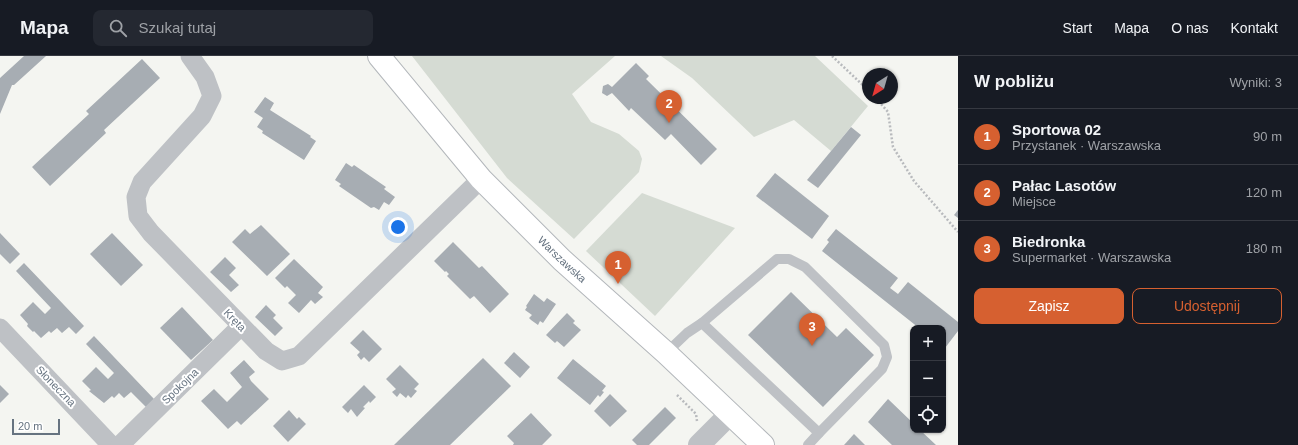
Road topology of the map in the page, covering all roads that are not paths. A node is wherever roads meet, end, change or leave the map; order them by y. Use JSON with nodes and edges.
{"nodes":[{"id":1,"x":190,"y":56,"type":"edge"},
{"id":2,"x":379,"y":56,"type":"edge"},
{"id":3,"x":481,"y":179,"type":"junction"},
{"id":4,"x":702,"y":323,"type":"junction"},
{"id":5,"x":241,"y":326,"type":"junction"},
{"id":6,"x":1,"y":331,"type":"edge"},
{"id":7,"x":666,"y":353,"type":"junction"},
{"id":8,"x":730,"y":414,"type":"junction"},
{"id":9,"x":819,"y":433,"type":"junction"},
{"id":10,"x":697,"y":436,"type":"edge"},
{"id":11,"x":111,"y":445,"type":"edge"},
{"id":12,"x":120,"y":445,"type":"edge"},
{"id":13,"x":763,"y":445,"type":"edge"},
{"id":14,"x":808,"y":445,"type":"edge"}],
"edges":[{"from":1,"to":5,"type":"street","name":"Kręta"},
{"from":2,"to":3,"type":"main road","name":"Warszawska"},
{"from":3,"to":5,"type":"street","name":"Kręta"},
{"from":3,"to":7,"type":"main road","name":"Warszawska"},
{"from":4,"to":7,"type":"lane"},
{"from":4,"to":9,"type":"lane"},
{"from":4,"to":9,"type":"lane"},
{"from":5,"to":12,"type":"street","name":"Spokojna"},
{"from":6,"to":11,"type":"street","name":"Słoneczna"},
{"from":7,"to":8,"type":"main road","name":"Warszawska"},
{"from":8,"to":10,"type":"street"},
{"from":8,"to":13,"type":"main road","name":"Warszawska"},
{"from":9,"to":14,"type":"lane"}]}
